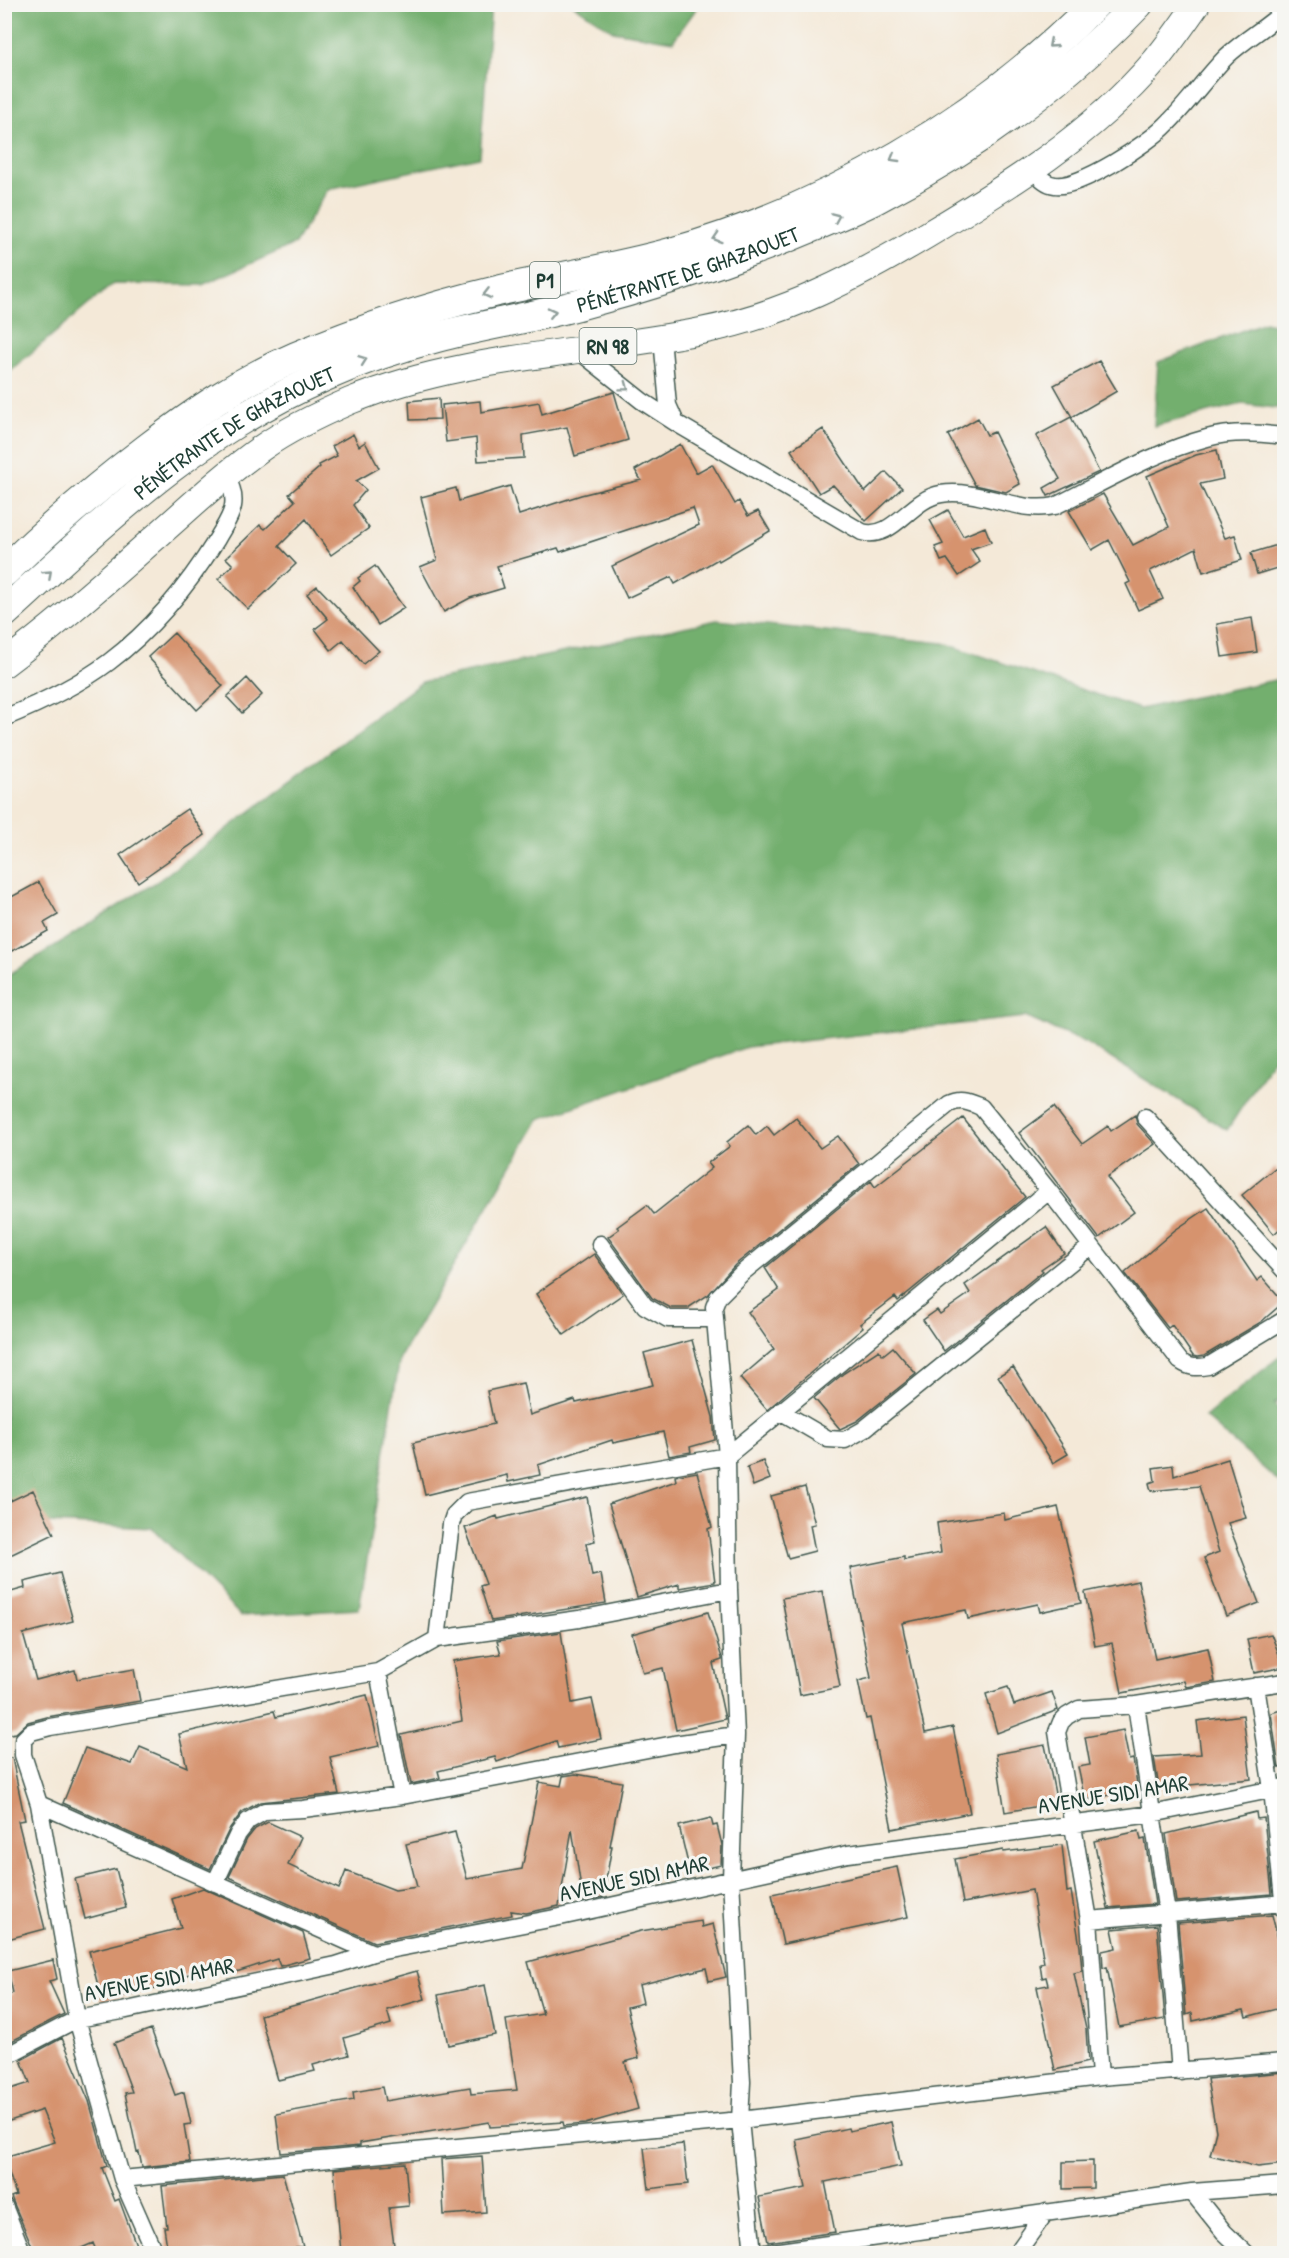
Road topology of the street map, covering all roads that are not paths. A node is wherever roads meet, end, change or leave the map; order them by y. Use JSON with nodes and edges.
{"nodes":[{"id":1,"x":1095,"y":4,"type":"edge"},
{"id":2,"x":1138,"y":4,"type":"edge"},
{"id":3,"x":1197,"y":4,"type":"edge"},
{"id":4,"x":1284,"y":11,"type":"edge"},
{"id":5,"x":1034,"y":169,"type":"junction"},
{"id":6,"x":662,"y":338,"type":"junction"},
{"id":7,"x":579,"y":351,"type":"junction"},
{"id":8,"x":676,"y":423,"type":"junction"},
{"id":9,"x":1284,"y":436,"type":"edge"},
{"id":10,"x":226,"y":476,"type":"junction"},
{"id":11,"x":4,"y":572,"type":"edge"},
{"id":12,"x":4,"y":613,"type":"edge"},
{"id":13,"x":4,"y":664,"type":"edge"},
{"id":14,"x":4,"y":718,"type":"edge"},
{"id":15,"x":1145,"y":1117,"type":"dead end"},
{"id":16,"x":1048,"y":1191,"type":"junction"},
{"id":17,"x":600,"y":1244,"type":"dead end"},
{"id":18,"x":1091,"y":1246,"type":"junction"},
{"id":19,"x":1284,"y":1269,"type":"edge"},
{"id":20,"x":714,"y":1319,"type":"junction"},
{"id":21,"x":1284,"y":1320,"type":"edge"},
{"id":22,"x":780,"y":1411,"type":"junction"},
{"id":23,"x":727,"y":1456,"type":"junction"},
{"id":24,"x":729,"y":1590,"type":"junction"},
{"id":25,"x":437,"y":1639,"type":"junction"},
{"id":26,"x":378,"y":1672,"type":"junction"},
{"id":27,"x":1284,"y":1682,"type":"edge"},
{"id":28,"x":1256,"y":1686,"type":"junction"},
{"id":29,"x":1136,"y":1705,"type":"junction"},
{"id":30,"x":736,"y":1735,"type":"junction"},
{"id":31,"x":1278,"y":1788,"type":"edge"},
{"id":32,"x":402,"y":1796,"type":"junction"},
{"id":33,"x":39,"y":1804,"type":"junction"},
{"id":34,"x":1152,"y":1814,"type":"junction"},
{"id":35,"x":1074,"y":1824,"type":"junction"},
{"id":36,"x":731,"y":1880,"type":"junction"},
{"id":37,"x":215,"y":1883,"type":"junction"},
{"id":38,"x":1284,"y":1906,"type":"edge"},
{"id":39,"x":1167,"y":1914,"type":"junction"},
{"id":40,"x":1089,"y":1920,"type":"junction"},
{"id":41,"x":373,"y":1953,"type":"junction"},
{"id":42,"x":77,"y":2019,"type":"junction"},
{"id":43,"x":4,"y":2057,"type":"edge"},
{"id":44,"x":1284,"y":2062,"type":"edge"},
{"id":45,"x":1179,"y":2072,"type":"junction"},
{"id":46,"x":1100,"y":2077,"type":"junction"},
{"id":47,"x":740,"y":2120,"type":"junction"},
{"id":48,"x":122,"y":2179,"type":"junction"},
{"id":49,"x":1284,"y":2185,"type":"edge"},
{"id":50,"x":1192,"y":2192,"type":"junction"},
{"id":51,"x":4,"y":2206,"type":"edge"},
{"id":52,"x":1046,"y":2212,"type":"junction"},
{"id":53,"x":23,"y":2253,"type":"edge"},
{"id":54,"x":155,"y":2253,"type":"edge"},
{"id":55,"x":753,"y":2253,"type":"edge"},
{"id":56,"x":759,"y":2253,"type":"edge"},
{"id":57,"x":1016,"y":2253,"type":"edge"},
{"id":58,"x":1247,"y":2253,"type":"edge"}],
"edges":[{"from":1,"to":11,"type":"highway","name":"PÉNÉTRANTE DE GHAZAOUET","number":"P1","one_way":true},
{"from":12,"to":2,"type":"highway","name":"PÉNÉTRANTE DE GHAZAOUET","number":"P1","one_way":true},
{"from":3,"to":5,"type":"main road","number":"RN 98"},
{"from":4,"to":5,"type":"street"},
{"from":5,"to":6,"type":"main road","number":"RN 98"},
{"from":6,"to":7,"type":"main road","number":"RN 98"},
{"from":6,"to":8,"type":"street"},
{"from":7,"to":8,"type":"street","one_way":true},
{"from":7,"to":10,"type":"main road","number":"RN 98"},
{"from":8,"to":9,"type":"street"},
{"from":10,"to":13,"type":"main road","number":"RN 98"},
{"from":10,"to":14,"type":"street"},
{"from":15,"to":19,"type":"street"},
{"from":16,"to":18,"type":"street"},
{"from":16,"to":20,"type":"street"},
{"from":16,"to":22,"type":"street"},
{"from":17,"to":20,"type":"street"},
{"from":18,"to":21,"type":"street"},
{"from":18,"to":22,"type":"street"},
{"from":20,"to":23,"type":"street"},
{"from":22,"to":23,"type":"street"},
{"from":23,"to":24,"type":"street"},
{"from":23,"to":25,"type":"street"},
{"from":24,"to":25,"type":"street"},
{"from":24,"to":30,"type":"street"},
{"from":25,"to":26,"type":"street"},
{"from":26,"to":32,"type":"street"},
{"from":26,"to":33,"type":"street"},
{"from":27,"to":28,"type":"street"},
{"from":28,"to":29,"type":"street"},
{"from":28,"to":31,"type":"street"},
{"from":29,"to":34,"type":"street"},
{"from":29,"to":35,"type":"street"},
{"from":30,"to":32,"type":"street"},
{"from":30,"to":36,"type":"street"},
{"from":31,"to":34,"type":"street","name":"AVENUE SIDI AMAR"},
{"from":31,"to":38,"type":"street"},
{"from":32,"to":37,"type":"street"},
{"from":33,"to":37,"type":"street"},
{"from":33,"to":42,"type":"street"},
{"from":34,"to":35,"type":"street","name":"AVENUE SIDI AMAR"},
{"from":34,"to":39,"type":"street"},
{"from":35,"to":36,"type":"street","name":"AVENUE SIDI AMAR"},
{"from":35,"to":40,"type":"street"},
{"from":36,"to":41,"type":"street","name":"AVENUE SIDI AMAR"},
{"from":36,"to":47,"type":"street"},
{"from":37,"to":41,"type":"street"},
{"from":38,"to":39,"type":"street"},
{"from":39,"to":40,"type":"street"},
{"from":39,"to":45,"type":"street"},
{"from":40,"to":46,"type":"street"},
{"from":41,"to":42,"type":"street","name":"AVENUE SIDI AMAR"},
{"from":42,"to":43,"type":"street","name":"AVENUE SIDI AMAR"},
{"from":42,"to":48,"type":"street"},
{"from":44,"to":45,"type":"street"},
{"from":45,"to":46,"type":"street"},
{"from":46,"to":47,"type":"street"},
{"from":47,"to":48,"type":"street"},
{"from":47,"to":55,"type":"street"},
{"from":48,"to":54,"type":"street"},
{"from":49,"to":50,"type":"street"},
{"from":50,"to":52,"type":"street"},
{"from":50,"to":58,"type":"street"},
{"from":51,"to":53,"type":"street"},
{"from":52,"to":56,"type":"street"},
{"from":52,"to":57,"type":"street"}]}
